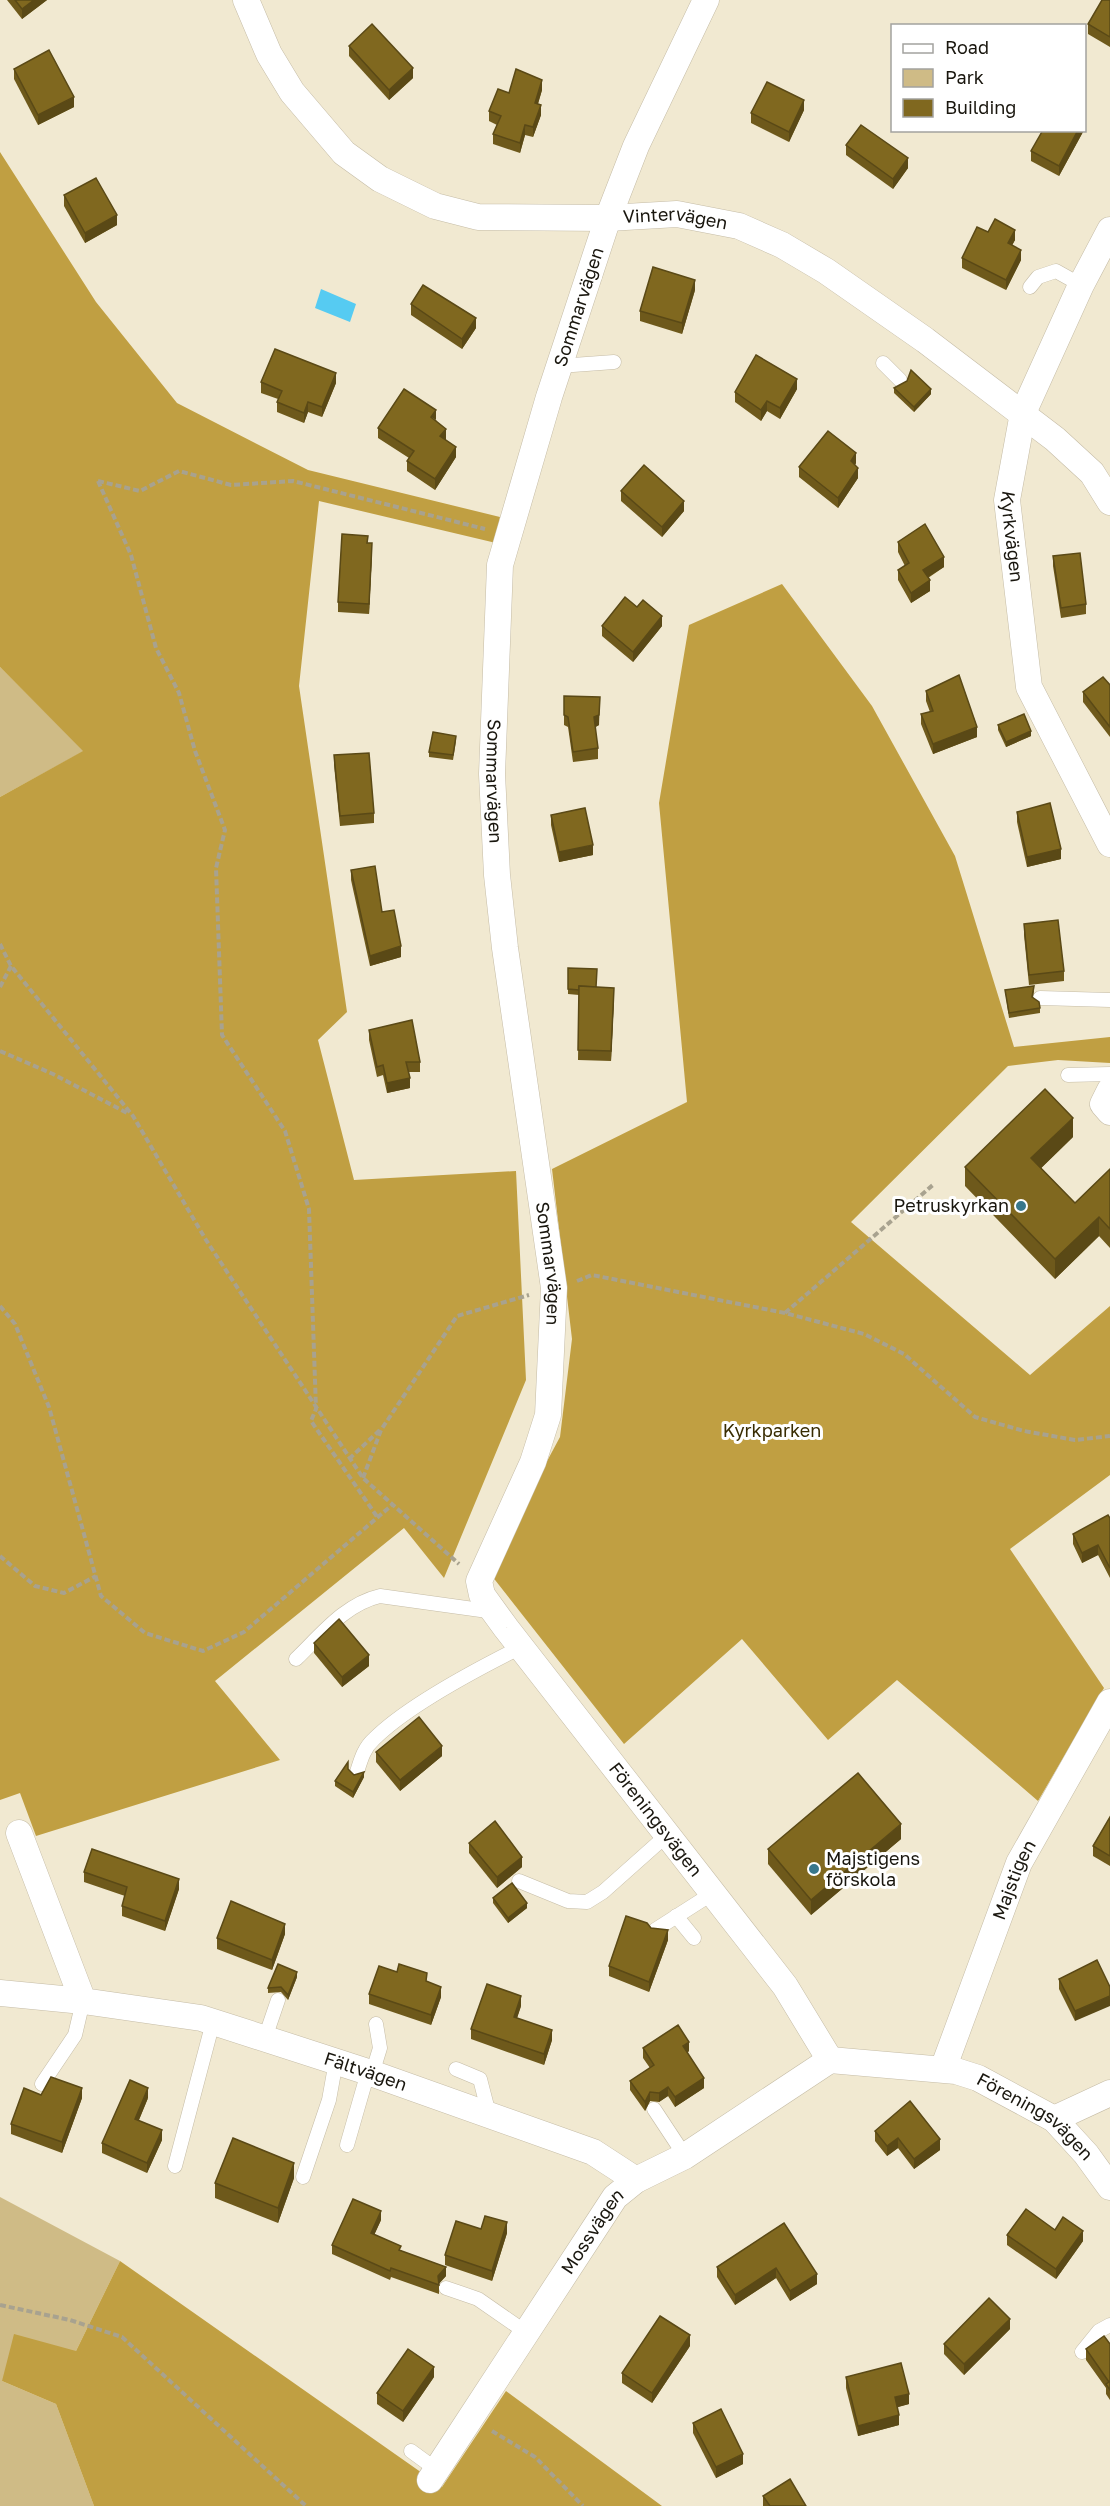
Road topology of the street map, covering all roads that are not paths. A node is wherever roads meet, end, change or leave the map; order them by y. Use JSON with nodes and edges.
{"nodes":[{"id":1,"x":246,"y":0,"type":"edge"},
{"id":2,"x":705,"y":0,"type":"edge"},
{"id":3,"x":608,"y":218,"type":"junction"},
{"id":4,"x":1110,"y":230,"type":"edge"},
{"id":5,"x":1081,"y":285,"type":"junction"},
{"id":6,"x":1030,"y":287,"type":"dead end"},
{"id":7,"x":614,"y":362,"type":"dead end"},
{"id":8,"x":883,"y":363,"type":"dead end"},
{"id":9,"x":559,"y":366,"type":"junction"},
{"id":10,"x":900,"y":380,"type":"dead end"},
{"id":11,"x":1023,"y":413,"type":"junction"},
{"id":12,"x":1110,"y":502,"type":"edge"},
{"id":13,"x":1110,"y":844,"type":"edge"},
{"id":14,"x":1040,"y":998,"type":"dead end"},
{"id":15,"x":1110,"y":1000,"type":"edge"},
{"id":16,"x":1110,"y":1074,"type":"edge"},
{"id":17,"x":1068,"y":1075,"type":"dead end"},
{"id":18,"x":1110,"y":1090,"type":"edge"},
{"id":19,"x":1110,"y":1112,"type":"edge"},
{"id":20,"x":479,"y":1581,"type":"joint"},
{"id":21,"x":495,"y":1612,"type":"junction"},
{"id":22,"x":520,"y":1647,"type":"junction"},
{"id":23,"x":296,"y":1659,"type":"dead end"},
{"id":24,"x":1110,"y":1702,"type":"edge"},
{"id":25,"x":357,"y":1772,"type":"edge"},
{"id":26,"x":19,"y":1833,"type":"dead end"},
{"id":27,"x":667,"y":1835,"type":"junction"},
{"id":28,"x":519,"y":1881,"type":"dead end"},
{"id":29,"x":713,"y":1893,"type":"junction"},
{"id":30,"x":676,"y":1916,"type":"junction"},
{"id":31,"x":654,"y":1929,"type":"edge"},
{"id":32,"x":694,"y":1938,"type":"dead end"},
{"id":33,"x":0,"y":1993,"type":"edge"},
{"id":34,"x":278,"y":2000,"type":"dead end"},
{"id":35,"x":82,"y":2001,"type":"junction"},
{"id":36,"x":213,"y":2022,"type":"junction"},
{"id":37,"x":376,"y":2024,"type":"dead end"},
{"id":38,"x":265,"y":2037,"type":"junction"},
{"id":39,"x":830,"y":2060,"type":"junction"},
{"id":40,"x":336,"y":2061,"type":"junction"},
{"id":41,"x":456,"y":2069,"type":"dead end"},
{"id":42,"x":943,"y":2069,"type":"junction"},
{"id":43,"x":370,"y":2073,"type":"junction"},
{"id":44,"x":42,"y":2085,"type":"dead end"},
{"id":45,"x":1110,"y":2092,"type":"edge"},
{"id":46,"x":654,"y":2109,"type":"dead end"},
{"id":47,"x":489,"y":2114,"type":"junction"},
{"id":48,"x":1054,"y":2119,"type":"junction"},
{"id":49,"x":347,"y":2145,"type":"dead end"},
{"id":50,"x":685,"y":2156,"type":"junction"},
{"id":51,"x":175,"y":2166,"type":"dead end"},
{"id":52,"x":303,"y":2177,"type":"dead end"},
{"id":53,"x":636,"y":2180,"type":"junction"},
{"id":54,"x":1110,"y":2187,"type":"edge"},
{"id":55,"x":446,"y":2288,"type":"dead end"},
{"id":56,"x":1110,"y":2325,"type":"edge"},
{"id":57,"x":527,"y":2333,"type":"junction"},
{"id":58,"x":1082,"y":2352,"type":"dead end"},
{"id":59,"x":411,"y":2451,"type":"dead end"},
{"id":60,"x":434,"y":2475,"type":"joint"}],
"edges":[{"from":1,"to":3,"type":"street","name":"Vintervägen"},
{"from":2,"to":3,"type":"street","name":"Sommarvägen"},
{"from":3,"to":9,"type":"street","name":"Sommarvägen"},
{"from":3,"to":11,"type":"street","name":"Vintervägen"},
{"from":4,"to":5,"type":"street","name":"Kyrkvägen"},
{"from":5,"to":6,"type":"lane"},
{"from":5,"to":11,"type":"street","name":"Kyrkvägen"},
{"from":7,"to":9,"type":"lane"},
{"from":8,"to":10,"type":"lane"},
{"from":9,"to":20,"type":"street","name":"Sommarvägen"},
{"from":11,"to":12,"type":"street","name":"Vintervägen"},
{"from":11,"to":13,"type":"street","name":"Kyrkvägen"},
{"from":14,"to":15,"type":"lane"},
{"from":16,"to":17,"type":"lane"},
{"from":18,"to":19,"type":"street"},
{"from":20,"to":21,"type":"street","name":"Föreningsvägen"},
{"from":21,"to":22,"type":"street","name":"Föreningsvägen"},
{"from":21,"to":23,"type":"lane"},
{"from":22,"to":25,"type":"lane"},
{"from":22,"to":27,"type":"street","name":"Föreningsvägen"},
{"from":24,"to":42,"type":"street","name":"Majstigen"},
{"from":26,"to":35,"type":"street"},
{"from":27,"to":28,"type":"lane"},
{"from":27,"to":29,"type":"street","name":"Föreningsvägen"},
{"from":29,"to":30,"type":"lane"},
{"from":29,"to":39,"type":"street","name":"Föreningsvägen"},
{"from":30,"to":31,"type":"lane"},
{"from":30,"to":32,"type":"lane"},
{"from":33,"to":35,"type":"street","name":"Fältvägen"},
{"from":34,"to":38,"type":"lane"},
{"from":35,"to":36,"type":"street","name":"Fältvägen"},
{"from":35,"to":44,"type":"lane"},
{"from":36,"to":38,"type":"street","name":"Fältvägen"},
{"from":36,"to":51,"type":"lane"},
{"from":37,"to":43,"type":"lane"},
{"from":38,"to":40,"type":"street","name":"Fältvägen"},
{"from":39,"to":42,"type":"street","name":"Föreningsvägen"},
{"from":39,"to":50,"type":"street","name":"Mossvägen"},
{"from":40,"to":43,"type":"street","name":"Fältvägen"},
{"from":40,"to":52,"type":"lane"},
{"from":41,"to":47,"type":"lane"},
{"from":42,"to":48,"type":"street","name":"Föreningsvägen"},
{"from":43,"to":47,"type":"street","name":"Fältvägen"},
{"from":43,"to":49,"type":"lane"},
{"from":45,"to":48,"type":"street"},
{"from":46,"to":50,"type":"lane"},
{"from":47,"to":53,"type":"street","name":"Fältvägen"},
{"from":48,"to":54,"type":"street","name":"Föreningsvägen"},
{"from":50,"to":53,"type":"street","name":"Mossvägen"},
{"from":53,"to":57,"type":"street","name":"Mossvägen"},
{"from":55,"to":57,"type":"lane"},
{"from":56,"to":58,"type":"lane"},
{"from":57,"to":60,"type":"street","name":"Mossvägen"},
{"from":59,"to":60,"type":"lane"}]}
